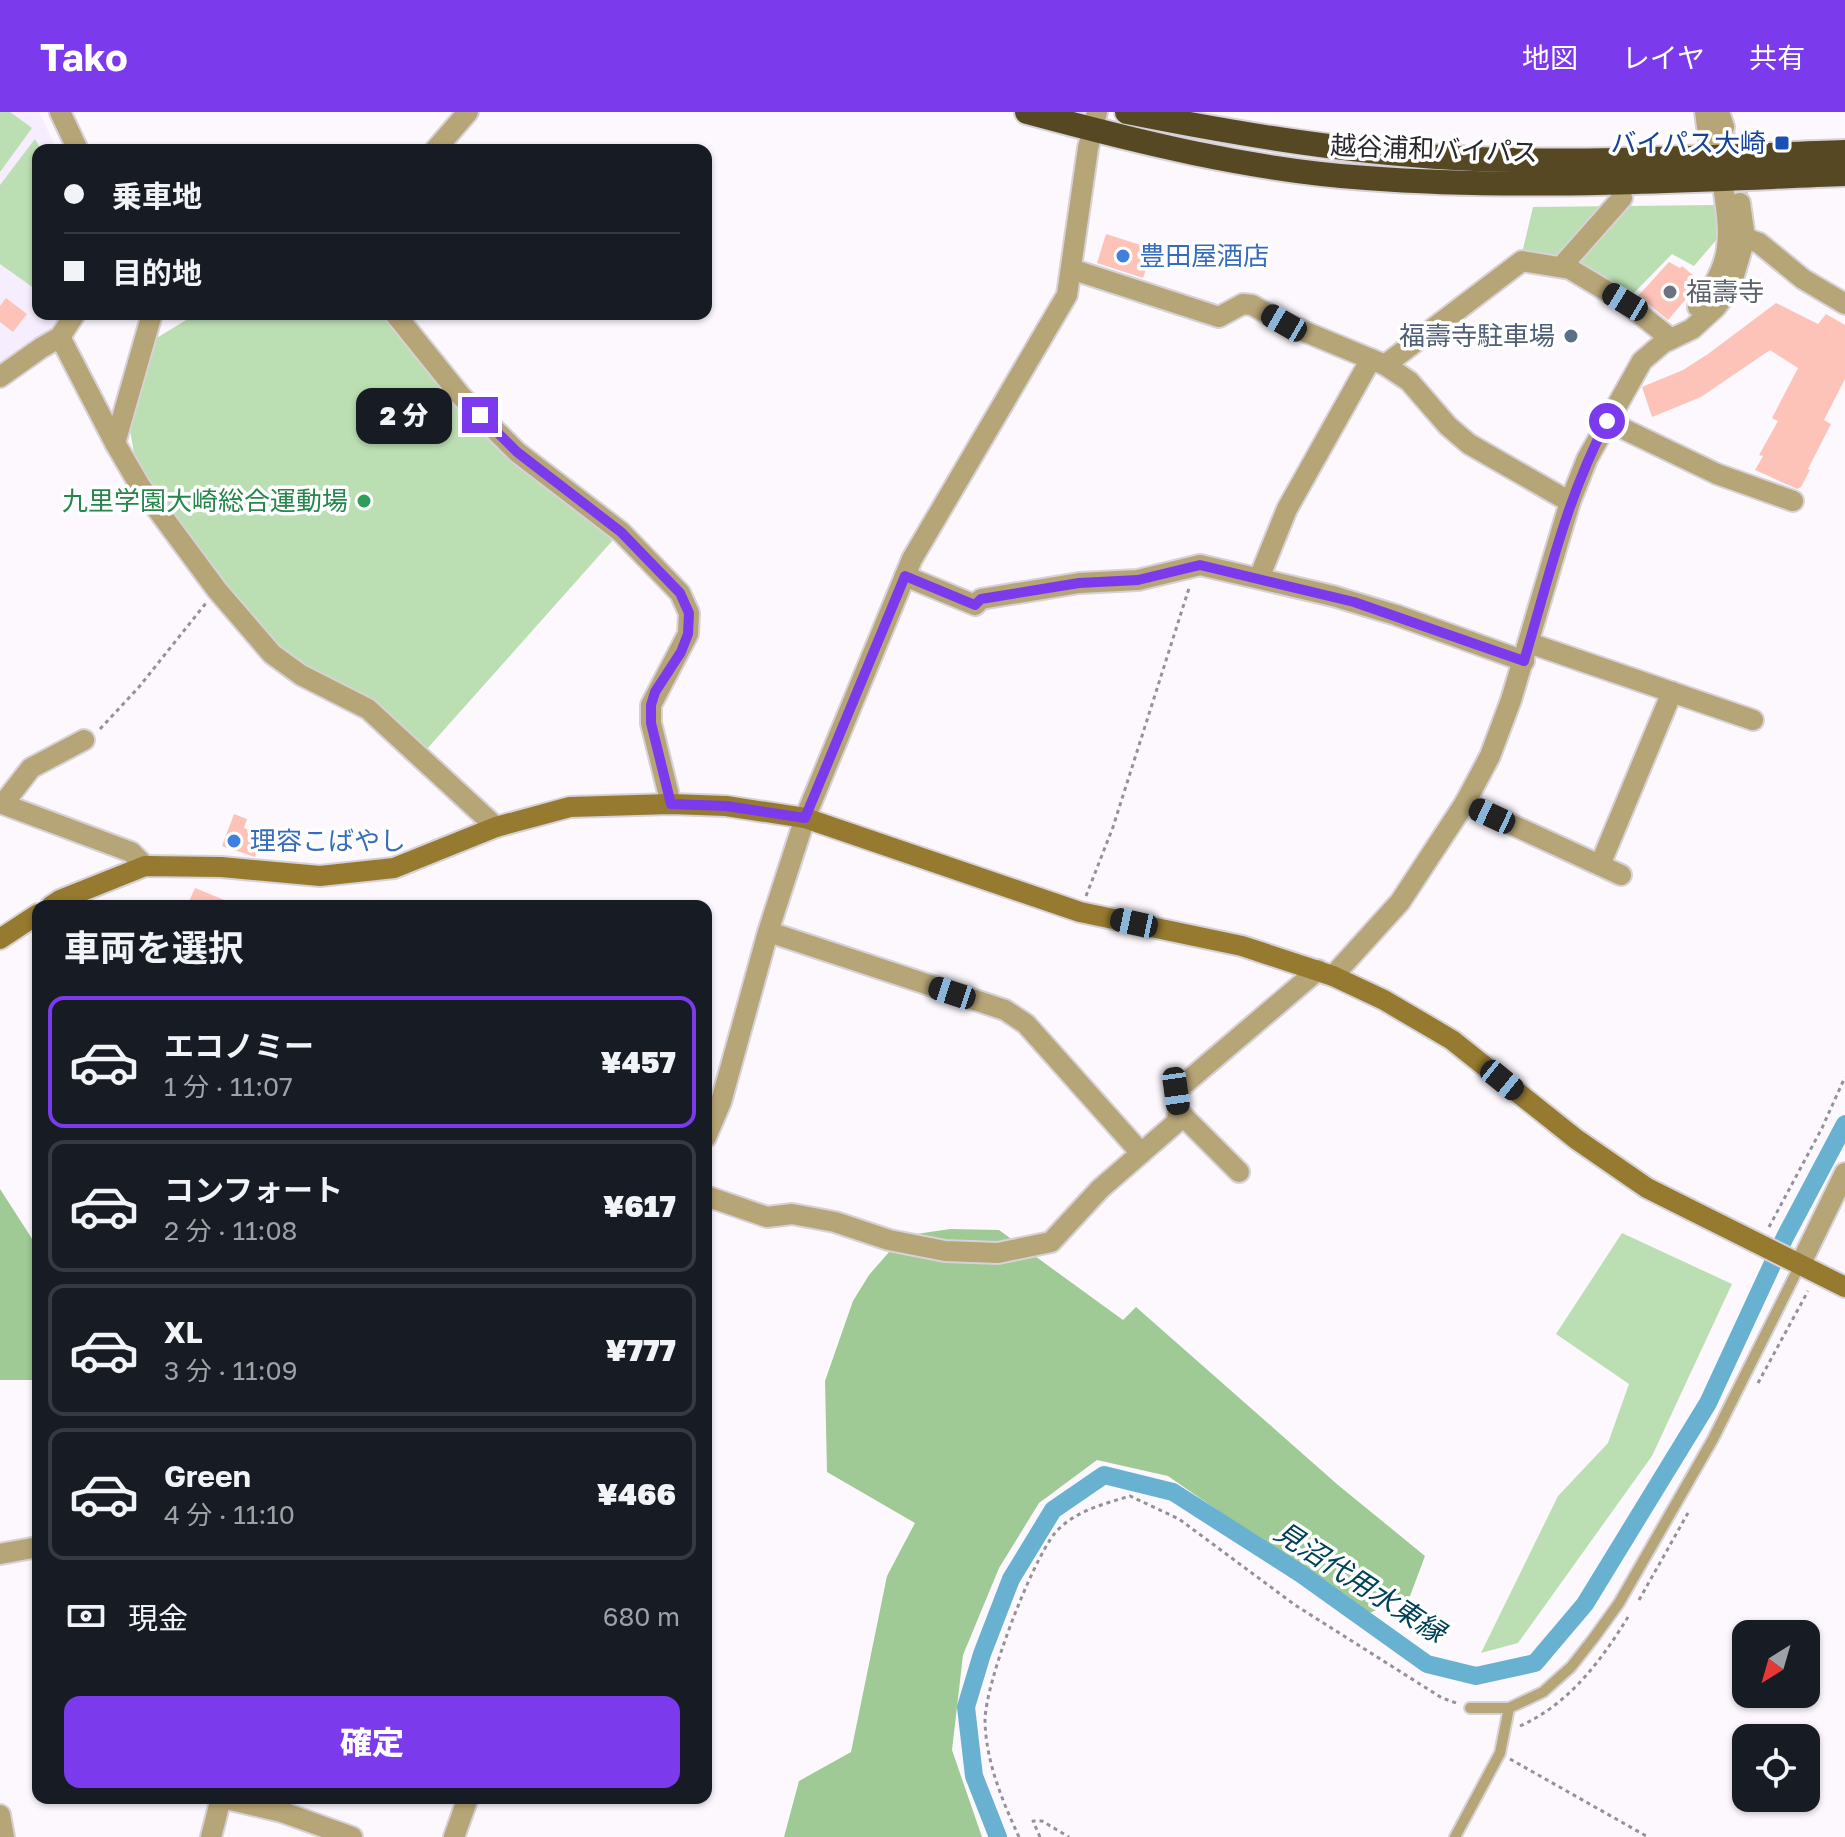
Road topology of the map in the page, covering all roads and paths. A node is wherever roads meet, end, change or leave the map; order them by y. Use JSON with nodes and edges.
{"nodes":[{"id":1,"x":60,"y":112,"type":"edge"},
{"id":2,"x":468,"y":112,"type":"edge"},
{"id":3,"x":1027,"y":112,"type":"edge"},
{"id":4,"x":1127,"y":112,"type":"edge"},
{"id":5,"x":1705,"y":112,"type":"edge"},
{"id":6,"x":1095,"y":121,"type":"edge"},
{"id":7,"x":75,"y":144,"type":"edge"},
{"id":8,"x":440,"y":144,"type":"edge"},
{"id":9,"x":1845,"y":152,"type":"edge"},
{"id":10,"x":1711,"y":156,"type":"junction"},
{"id":11,"x":1845,"y":174,"type":"edge"},
{"id":12,"x":1722,"y":178,"type":"junction"},
{"id":13,"x":1622,"y":198,"type":"dead end"},
{"id":14,"x":1740,"y":203,"type":"tunnel mouth"},
{"id":15,"x":1745,"y":238,"type":"junction"},
{"id":16,"x":1561,"y":267,"type":"junction"},
{"id":17,"x":1071,"y":269,"type":"junction"},
{"id":18,"x":1845,"y":304,"type":"edge"},
{"id":19,"x":71,"y":320,"type":"edge"},
{"id":20,"x":150,"y":320,"type":"edge"},
{"id":21,"x":400,"y":320,"type":"edge"},
{"id":22,"x":1692,"y":329,"type":"junction"},
{"id":23,"x":60,"y":337,"type":"junction"},
{"id":24,"x":1671,"y":339,"type":"junction"},
{"id":25,"x":1378,"y":362,"type":"junction"},
{"id":26,"x":0,"y":377,"type":"edge"},
{"id":27,"x":1607,"y":421,"type":"junction"},
{"id":28,"x":115,"y":443,"type":"junction"},
{"id":29,"x":1793,"y":501,"type":"dead end"},
{"id":30,"x":1570,"y":502,"type":"junction"},
{"id":31,"x":1197,"y":566,"type":"junction"},
{"id":32,"x":905,"y":576,"type":"junction"},
{"id":33,"x":1259,"y":578,"type":"junction"},
{"id":34,"x":217,"y":590,"type":"junction"},
{"id":35,"x":1526,"y":652,"type":"junction"},
{"id":36,"x":1672,"y":692,"type":"junction"},
{"id":37,"x":1753,"y":720,"type":"dead end"},
{"id":38,"x":84,"y":740,"type":"joint"},
{"id":39,"x":1,"y":803,"type":"edge"},
{"id":40,"x":1465,"y":803,"type":"junction"},
{"id":41,"x":671,"y":804,"type":"junction"},
{"id":42,"x":805,"y":818,"type":"junction"},
{"id":43,"x":496,"y":827,"type":"junction"},
{"id":44,"x":1600,"y":865,"type":"junction"},
{"id":45,"x":145,"y":866,"type":"junction"},
{"id":46,"x":1621,"y":875,"type":"dead end"},
{"id":47,"x":65,"y":900,"type":"edge"},
{"id":48,"x":1080,"y":912,"type":"junction"},
{"id":49,"x":32,"y":918,"type":"edge"},
{"id":50,"x":769,"y":932,"type":"junction"},
{"id":51,"x":0,"y":939,"type":"edge"},
{"id":52,"x":1325,"y":973,"type":"junction"},
{"id":53,"x":1845,"y":1077,"type":"edge"},
{"id":54,"x":1178,"y":1111,"type":"junction"},
{"id":55,"x":712,"y":1123,"type":"edge"},
{"id":56,"x":1141,"y":1153,"type":"junction"},
{"id":57,"x":1239,"y":1172,"type":"dead end"},
{"id":58,"x":1845,"y":1173,"type":"edge"},
{"id":59,"x":712,"y":1198,"type":"edge"},
{"id":60,"x":1762,"y":1244,"type":"junction"},
{"id":61,"x":1797,"y":1261,"type":"junction"},
{"id":62,"x":1845,"y":1287,"type":"edge"},
{"id":63,"x":32,"y":1548,"type":"edge"},
{"id":64,"x":0,"y":1554,"type":"edge"},
{"id":65,"x":1470,"y":1708,"type":"joint"},
{"id":66,"x":1509,"y":1708,"type":"junction"},
{"id":67,"x":1500,"y":1753,"type":"junction"},
{"id":68,"x":220,"y":1804,"type":"edge"},
{"id":69,"x":248,"y":1804,"type":"edge"},
{"id":70,"x":466,"y":1804,"type":"edge"},
{"id":71,"x":0,"y":1815,"type":"edge"},
{"id":72,"x":4,"y":1837,"type":"edge"},
{"id":73,"x":211,"y":1837,"type":"edge"},
{"id":74,"x":352,"y":1837,"type":"edge"},
{"id":75,"x":454,"y":1837,"type":"edge"},
{"id":76,"x":1019,"y":1837,"type":"edge"},
{"id":77,"x":1040,"y":1837,"type":"edge"},
{"id":78,"x":1069,"y":1837,"type":"edge"},
{"id":79,"x":1455,"y":1837,"type":"edge"},
{"id":80,"x":1648,"y":1837,"type":"edge"}],
"edges":[{"from":1,"to":7,"type":"street"},
{"from":2,"to":8,"type":"street"},
{"from":3,"to":6,"type":"highway","name":"越谷浦和バイパス"},
{"from":4,"to":10,"type":"highway","name":"越谷浦和バイパス"},
{"from":5,"to":10,"type":"street"},
{"from":6,"to":12,"type":"highway","name":"越谷浦和バイパス"},
{"from":6,"to":17,"type":"street"},
{"from":9,"to":10,"type":"highway","name":"越谷浦和バイパス"},
{"from":11,"to":12,"type":"highway","name":"越谷浦和バイパス"},
{"from":12,"to":22,"type":"street"},
{"from":13,"to":16,"type":"street"},
{"from":14,"to":15,"type":"street"},
{"from":15,"to":18,"type":"street"},
{"from":15,"to":22,"type":"street"},
{"from":16,"to":24,"type":"street"},
{"from":16,"to":25,"type":"street"},
{"from":17,"to":25,"type":"street"},
{"from":17,"to":32,"type":"street"},
{"from":19,"to":23,"type":"street"},
{"from":20,"to":28,"type":"street"},
{"from":21,"to":41,"type":"street"},
{"from":22,"to":24,"type":"street"},
{"from":23,"to":26,"type":"street"},
{"from":23,"to":28,"type":"street"},
{"from":24,"to":27,"type":"street"},
{"from":25,"to":30,"type":"street"},
{"from":25,"to":33,"type":"street"},
{"from":27,"to":29,"type":"street"},
{"from":27,"to":30,"type":"street"},
{"from":28,"to":34,"type":"street"},
{"from":30,"to":35,"type":"street"},
{"from":31,"to":32,"type":"street"},
{"from":31,"to":33,"type":"street"},
{"from":31,"to":48,"type":"path"},
{"from":32,"to":42,"type":"street"},
{"from":33,"to":35,"type":"street"},
{"from":34,"to":38,"type":"path"},
{"from":34,"to":43,"type":"street"},
{"from":35,"to":36,"type":"street"},
{"from":35,"to":40,"type":"street"},
{"from":36,"to":37,"type":"street"},
{"from":36,"to":44,"type":"street"},
{"from":38,"to":39,"type":"street"},
{"from":39,"to":45,"type":"street"},
{"from":40,"to":44,"type":"street"},
{"from":40,"to":52,"type":"street"},
{"from":41,"to":42,"type":"street"},
{"from":41,"to":43,"type":"street"},
{"from":42,"to":48,"type":"street"},
{"from":42,"to":50,"type":"street"},
{"from":43,"to":45,"type":"street"},
{"from":44,"to":46,"type":"street"},
{"from":45,"to":47,"type":"street"},
{"from":48,"to":52,"type":"street"},
{"from":49,"to":51,"type":"street"},
{"from":50,"to":55,"type":"street"},
{"from":50,"to":56,"type":"street"},
{"from":52,"to":54,"type":"street"},
{"from":52,"to":60,"type":"street"},
{"from":53,"to":60,"type":"path"},
{"from":54,"to":56,"type":"street"},
{"from":54,"to":57,"type":"street"},
{"from":56,"to":59,"type":"street"},
{"from":58,"to":61,"type":"street"},
{"from":60,"to":61,"type":"street"},
{"from":61,"to":62,"type":"street"},
{"from":61,"to":66,"type":"lane"},
{"from":63,"to":64,"type":"street"},
{"from":65,"to":66,"type":"lane"},
{"from":65,"to":76,"type":"path"},
{"from":66,"to":67,"type":"lane"},
{"from":67,"to":79,"type":"lane"},
{"from":67,"to":80,"type":"path"},
{"from":68,"to":73,"type":"street"},
{"from":69,"to":74,"type":"street"},
{"from":70,"to":75,"type":"street"},
{"from":71,"to":72,"type":"street"},
{"from":77,"to":78,"type":"path"}]}
